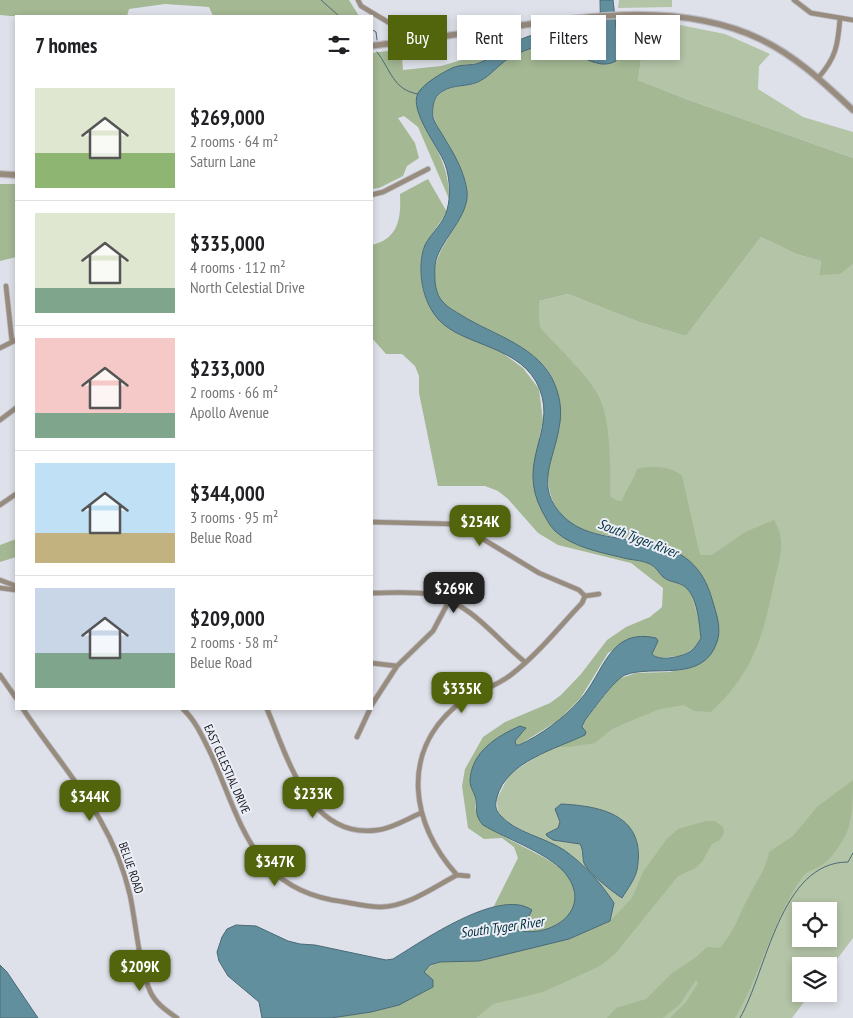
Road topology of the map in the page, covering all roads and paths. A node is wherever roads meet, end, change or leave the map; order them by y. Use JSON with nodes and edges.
{"nodes":[{"id":1,"x":358,"y":0,"type":"edge"},
{"id":2,"x":794,"y":0,"type":"edge"},
{"id":3,"x":840,"y":18,"type":"junction"},
{"id":4,"x":853,"y":20,"type":"edge"},
{"id":5,"x":388,"y":22,"type":"edge"},
{"id":6,"x":447,"y":36,"type":"edge"},
{"id":7,"x":388,"y":44,"type":"edge"},
{"id":8,"x":373,"y":46,"type":"edge"},
{"id":9,"x":818,"y":78,"type":"junction"},
{"id":10,"x":853,"y":110,"type":"edge"},
{"id":11,"x":428,"y":170,"type":"dead end"},
{"id":12,"x":0,"y":174,"type":"edge"},
{"id":13,"x":15,"y":175,"type":"edge"},
{"id":14,"x":373,"y":193,"type":"edge"},
{"id":15,"x":6,"y":286,"type":"dead end"},
{"id":16,"x":14,"y":340,"type":"edge"},
{"id":17,"x":0,"y":348,"type":"edge"},
{"id":18,"x":15,"y":409,"type":"edge"},
{"id":19,"x":0,"y":420,"type":"edge"},
{"id":20,"x":15,"y":495,"type":"edge"},
{"id":21,"x":0,"y":505,"type":"edge"},
{"id":22,"x":373,"y":522,"type":"edge"},
{"id":23,"x":0,"y":580,"type":"edge"},
{"id":24,"x":15,"y":586,"type":"edge"},
{"id":25,"x":0,"y":588,"type":"edge"},
{"id":26,"x":15,"y":590,"type":"edge"},
{"id":27,"x":373,"y":593,"type":"edge"},
{"id":28,"x":599,"y":594,"type":"dead end"},
{"id":29,"x":585,"y":596,"type":"junction"},
{"id":30,"x":450,"y":601,"type":"junction"},
{"id":31,"x":525,"y":662,"type":"junction"},
{"id":32,"x":373,"y":663,"type":"edge"},
{"id":33,"x":397,"y":666,"type":"junction"},
{"id":34,"x":0,"y":675,"type":"edge"},
{"id":35,"x":15,"y":697,"type":"edge"},
{"id":36,"x":373,"y":702,"type":"edge"},
{"id":37,"x":24,"y":710,"type":"edge"},
{"id":38,"x":184,"y":710,"type":"edge"},
{"id":39,"x":267,"y":710,"type":"edge"},
{"id":40,"x":369,"y":710,"type":"edge"},
{"id":41,"x":357,"y":737,"type":"dead end"},
{"id":42,"x":420,"y":813,"type":"junction"},
{"id":43,"x":457,"y":875,"type":"junction"},
{"id":44,"x":468,"y":876,"type":"dead end"},
{"id":45,"x":177,"y":1018,"type":"edge"}],
"edges":[{"from":1,"to":5,"type":"street"},
{"from":2,"to":3,"type":"street"},
{"from":3,"to":4,"type":"street"},
{"from":3,"to":9,"type":"street"},
{"from":6,"to":9,"type":"street"},
{"from":7,"to":8,"type":"street"},
{"from":9,"to":10,"type":"street"},
{"from":11,"to":14,"type":"street"},
{"from":12,"to":13,"type":"street"},
{"from":15,"to":16,"type":"street"},
{"from":16,"to":17,"type":"street"},
{"from":18,"to":19,"type":"street"},
{"from":20,"to":21,"type":"street"},
{"from":22,"to":29,"type":"street"},
{"from":23,"to":24,"type":"street"},
{"from":25,"to":26,"type":"street"},
{"from":27,"to":30,"type":"street"},
{"from":28,"to":29,"type":"street"},
{"from":29,"to":31,"type":"street"},
{"from":30,"to":31,"type":"street"},
{"from":30,"to":33,"type":"street"},
{"from":31,"to":42,"type":"street"},
{"from":32,"to":33,"type":"street"},
{"from":33,"to":36,"type":"street"},
{"from":34,"to":35,"type":"street"},
{"from":37,"to":45,"type":"street","name":"BELUE ROAD"},
{"from":38,"to":43,"type":"street","name":"EAST CELESTIAL DRIVE"},
{"from":39,"to":42,"type":"street"},
{"from":40,"to":41,"type":"street"},
{"from":42,"to":43,"type":"street"},
{"from":43,"to":44,"type":"street"}]}
